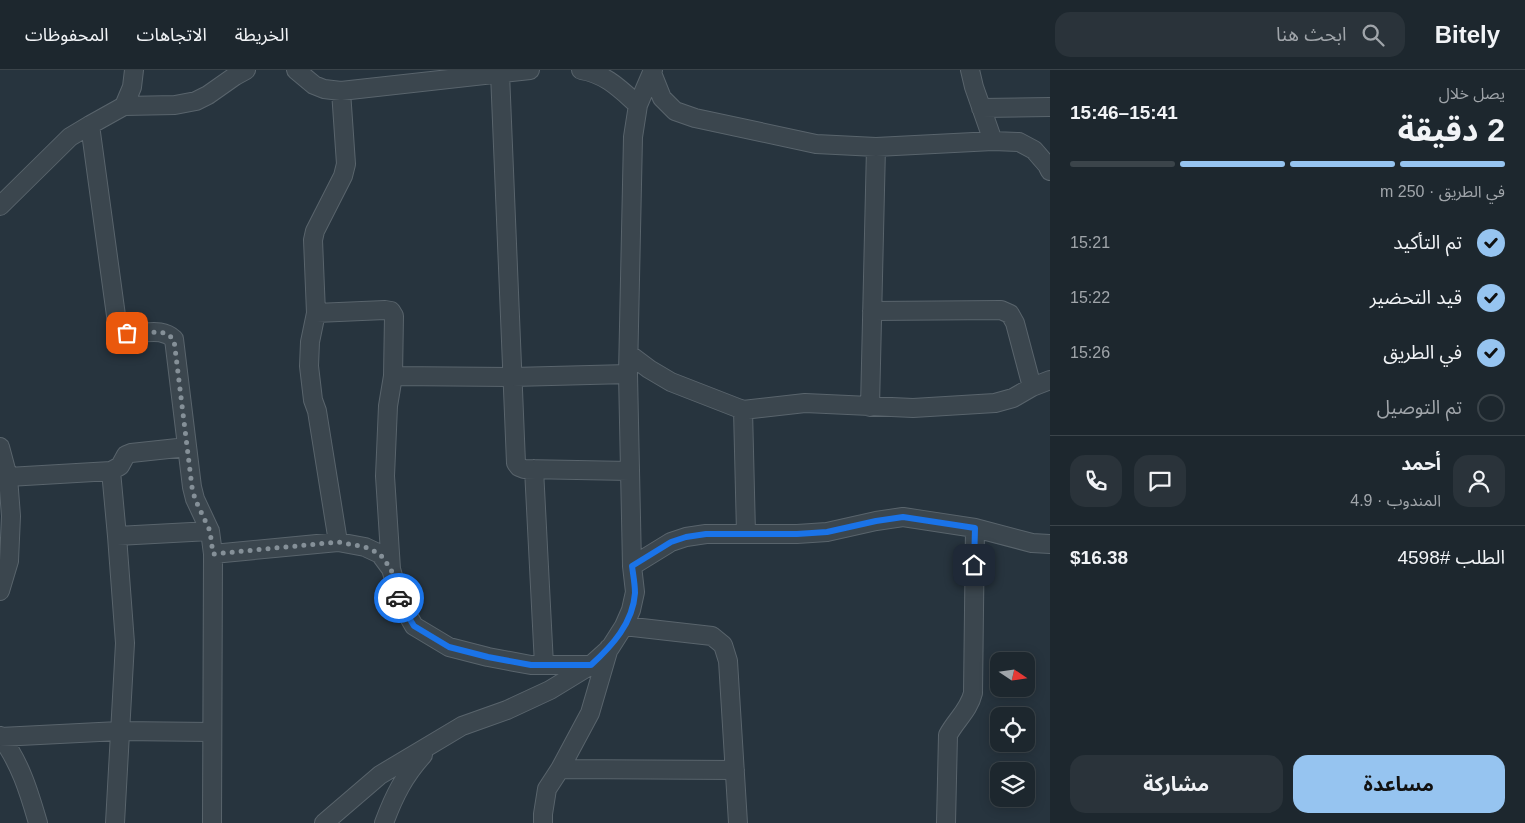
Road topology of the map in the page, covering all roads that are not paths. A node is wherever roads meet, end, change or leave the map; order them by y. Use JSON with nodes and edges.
{"nodes":[{"id":1,"x":134,"y":70,"type":"edge"},
{"id":2,"x":296,"y":70,"type":"edge"},
{"id":3,"x":530,"y":70,"type":"edge"},
{"id":4,"x":581,"y":70,"type":"edge"},
{"id":5,"x":970,"y":70,"type":"edge"},
{"id":6,"x":240,"y":72,"type":"edge"},
{"id":7,"x":652,"y":72,"type":"edge"},
{"id":8,"x":500,"y":73,"type":"junction"},
{"id":9,"x":463,"y":74,"type":"edge"},
{"id":10,"x":341,"y":90,"type":"junction"},
{"id":11,"x":638,"y":105,"type":"junction"},
{"id":12,"x":124,"y":106,"type":"junction"},
{"id":13,"x":1050,"y":107,"type":"edge"},
{"id":14,"x":981,"y":108,"type":"junction"},
{"id":15,"x":90,"y":125,"type":"junction"},
{"id":16,"x":993,"y":141,"type":"junction"},
{"id":17,"x":876,"y":147,"type":"junction"},
{"id":18,"x":1050,"y":170,"type":"edge"},
{"id":19,"x":0,"y":206,"type":"edge"},
{"id":20,"x":872,"y":311,"type":"junction"},
{"id":21,"x":316,"y":314,"type":"junction"},
{"id":22,"x":629,"y":354,"type":"junction"},
{"id":23,"x":628,"y":374,"type":"junction"},
{"id":24,"x":392,"y":376,"type":"junction"},
{"id":25,"x":513,"y":377,"type":"junction"},
{"id":26,"x":1050,"y":380,"type":"edge"},
{"id":27,"x":1032,"y":387,"type":"junction"},
{"id":28,"x":870,"y":407,"type":"junction"},
{"id":29,"x":743,"y":410,"type":"junction"},
{"id":30,"x":0,"y":446,"type":"edge"},
{"id":31,"x":188,"y":447,"type":"junction"},
{"id":32,"x":534,"y":469,"type":"junction"},
{"id":33,"x":111,"y":471,"type":"junction"},
{"id":34,"x":630,"y":471,"type":"junction"},
{"id":35,"x":8,"y":477,"type":"junction"},
{"id":36,"x":975,"y":528,"type":"junction"},
{"id":37,"x":210,"y":531,"type":"junction"},
{"id":38,"x":746,"y":533,"type":"junction"},
{"id":39,"x":117,"y":536,"type":"junction"},
{"id":40,"x":338,"y":542,"type":"junction"},
{"id":41,"x":1050,"y":544,"type":"edge"},
{"id":42,"x":213,"y":554,"type":"junction"},
{"id":43,"x":632,"y":566,"type":"junction"},
{"id":44,"x":391,"y":569,"type":"junction"},
{"id":45,"x":0,"y":590,"type":"edge"},
{"id":46,"x":624,"y":626,"type":"junction"},
{"id":47,"x":610,"y":648,"type":"junction"},
{"id":48,"x":544,"y":665,"type":"junction"},
{"id":49,"x":591,"y":665,"type":"junction"},
{"id":50,"x":119,"y":731,"type":"junction"},
{"id":51,"x":212,"y":732,"type":"junction"},
{"id":52,"x":0,"y":737,"type":"edge"},
{"id":53,"x":434,"y":744,"type":"junction"},
{"id":54,"x":560,"y":769,"type":"junction"},
{"id":55,"x":735,"y":770,"type":"junction"},
{"id":56,"x":38,"y":823,"type":"edge"},
{"id":57,"x":115,"y":823,"type":"edge"},
{"id":58,"x":212,"y":823,"type":"edge"},
{"id":59,"x":324,"y":823,"type":"edge"},
{"id":60,"x":384,"y":823,"type":"edge"},
{"id":61,"x":544,"y":823,"type":"edge"},
{"id":62,"x":738,"y":823,"type":"edge"},
{"id":63,"x":946,"y":823,"type":"edge"}],
"edges":[{"from":1,"to":12,"type":"street"},
{"from":2,"to":10,"type":"street"},
{"from":3,"to":8,"type":"street"},
{"from":4,"to":11,"type":"street"},
{"from":5,"to":14,"type":"street"},
{"from":6,"to":12,"type":"street"},
{"from":7,"to":11,"type":"street"},
{"from":7,"to":17,"type":"street"},
{"from":8,"to":9,"type":"street"},
{"from":8,"to":25,"type":"street"},
{"from":9,"to":10,"type":"street"},
{"from":10,"to":21,"type":"street"},
{"from":11,"to":22,"type":"street"},
{"from":12,"to":15,"type":"street"},
{"from":13,"to":14,"type":"street"},
{"from":14,"to":16,"type":"street"},
{"from":15,"to":19,"type":"street"},
{"from":15,"to":31,"type":"street"},
{"from":16,"to":17,"type":"street"},
{"from":16,"to":18,"type":"street"},
{"from":17,"to":20,"type":"street"},
{"from":20,"to":27,"type":"street"},
{"from":20,"to":28,"type":"street"},
{"from":21,"to":24,"type":"street"},
{"from":21,"to":40,"type":"street"},
{"from":22,"to":23,"type":"street"},
{"from":22,"to":29,"type":"street"},
{"from":23,"to":25,"type":"street"},
{"from":23,"to":34,"type":"street"},
{"from":24,"to":25,"type":"street"},
{"from":24,"to":44,"type":"street"},
{"from":25,"to":32,"type":"street"},
{"from":26,"to":27,"type":"street"},
{"from":27,"to":28,"type":"street"},
{"from":28,"to":29,"type":"street"},
{"from":29,"to":38,"type":"street"},
{"from":30,"to":35,"type":"street"},
{"from":31,"to":33,"type":"street"},
{"from":31,"to":37,"type":"street"},
{"from":32,"to":34,"type":"street"},
{"from":32,"to":48,"type":"street"},
{"from":33,"to":35,"type":"street"},
{"from":33,"to":39,"type":"street"},
{"from":34,"to":43,"type":"street"},
{"from":35,"to":45,"type":"street"},
{"from":36,"to":38,"type":"street"},
{"from":36,"to":41,"type":"street"},
{"from":36,"to":63,"type":"street"},
{"from":37,"to":39,"type":"street"},
{"from":37,"to":42,"type":"street"},
{"from":38,"to":43,"type":"street"},
{"from":39,"to":50,"type":"street"},
{"from":40,"to":42,"type":"street"},
{"from":40,"to":44,"type":"street"},
{"from":42,"to":51,"type":"street"},
{"from":43,"to":46,"type":"street"},
{"from":44,"to":48,"type":"street"},
{"from":46,"to":47,"type":"street"},
{"from":46,"to":55,"type":"street"},
{"from":47,"to":49,"type":"street"},
{"from":47,"to":54,"type":"street"},
{"from":48,"to":49,"type":"street"},
{"from":49,"to":53,"type":"street"},
{"from":50,"to":51,"type":"street"},
{"from":50,"to":52,"type":"street"},
{"from":50,"to":57,"type":"street"},
{"from":51,"to":58,"type":"street"},
{"from":52,"to":56,"type":"street"},
{"from":53,"to":59,"type":"street"},
{"from":53,"to":60,"type":"street"},
{"from":54,"to":55,"type":"street"},
{"from":54,"to":61,"type":"street"},
{"from":55,"to":62,"type":"street"}]}
